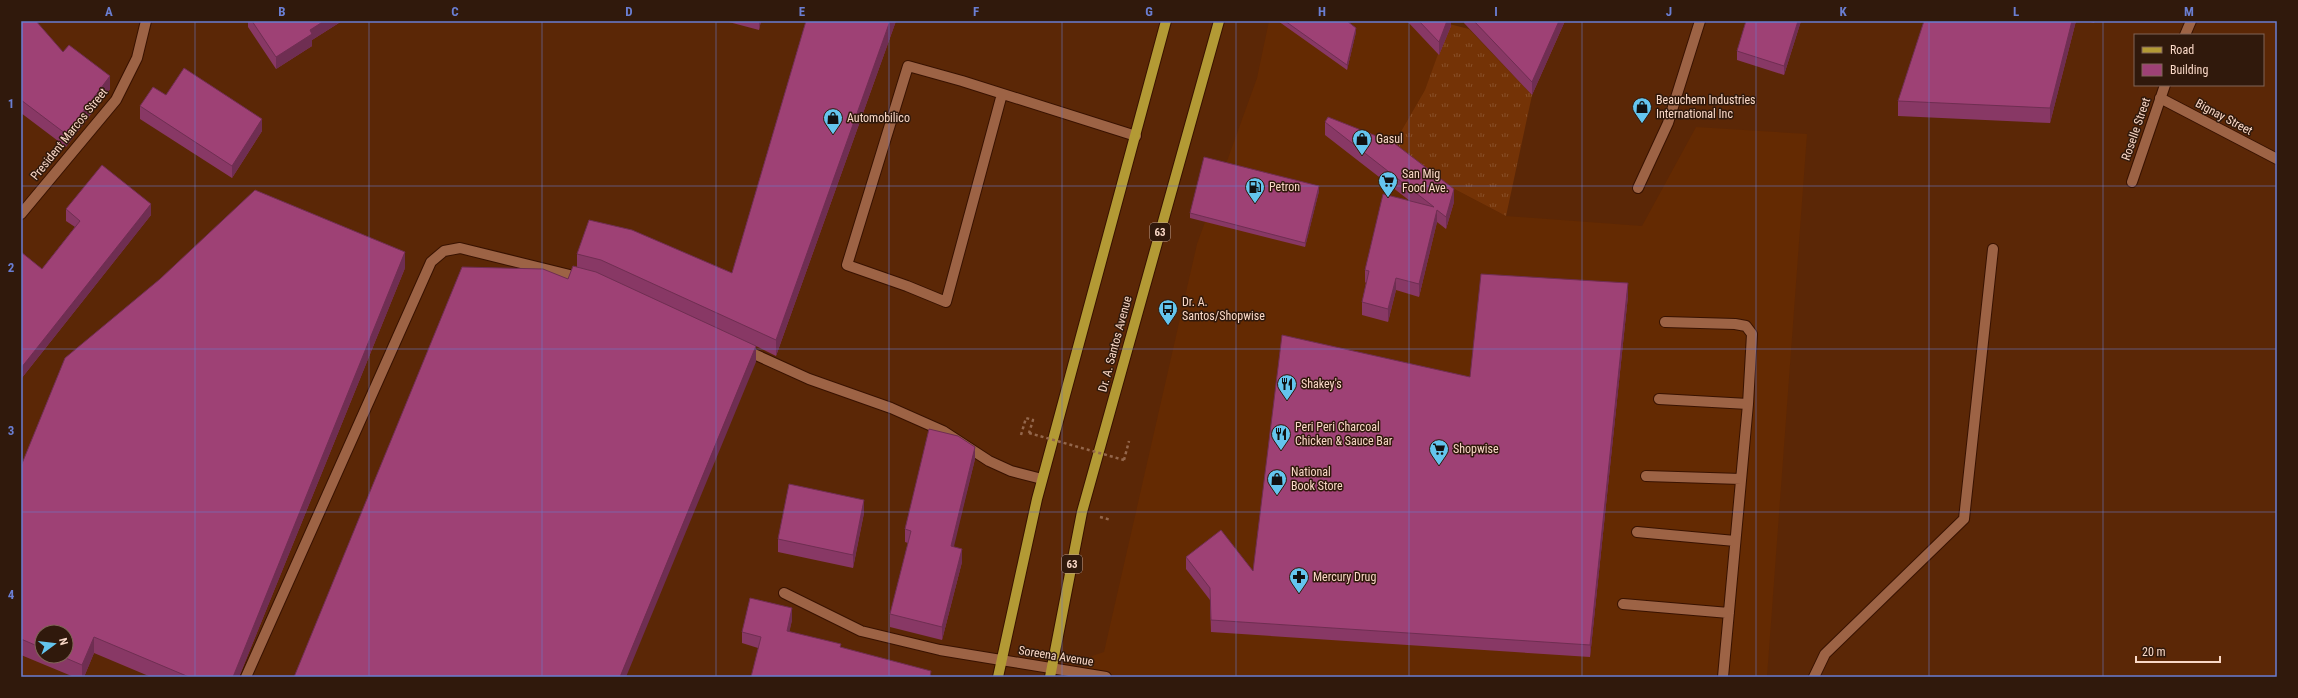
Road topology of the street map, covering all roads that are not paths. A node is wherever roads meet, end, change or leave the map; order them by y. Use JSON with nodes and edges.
{"nodes":[{"id":1,"x":146,"y":21,"type":"edge"},
{"id":2,"x":1166,"y":21,"type":"edge"},
{"id":3,"x":1219,"y":21,"type":"edge"},
{"id":4,"x":1700,"y":21,"type":"edge"},
{"id":5,"x":2191,"y":21,"type":"edge"},
{"id":6,"x":2185,"y":34,"type":"edge"},
{"id":7,"x":2165,"y":86,"type":"edge"},
{"id":8,"x":1002,"y":94,"type":"junction"},
{"id":9,"x":2160,"y":98,"type":"junction"},
{"id":10,"x":1136,"y":136,"type":"junction"},
{"id":11,"x":2277,"y":159,"type":"edge"},
{"id":12,"x":2132,"y":182,"type":"dead end"},
{"id":13,"x":1638,"y":188,"type":"dead end"},
{"id":14,"x":21,"y":214,"type":"edge"},
{"id":15,"x":1992,"y":248,"type":"dead end"},
{"id":16,"x":591,"y":280,"type":"edge"},
{"id":17,"x":1665,"y":322,"type":"dead end"},
{"id":18,"x":732,"y":343,"type":"edge"},
{"id":19,"x":1659,"y":399,"type":"dead end"},
{"id":20,"x":1748,"y":404,"type":"junction"},
{"id":21,"x":1646,"y":476,"type":"dead end"},
{"id":22,"x":1042,"y":479,"type":"junction"},
{"id":23,"x":1741,"y":479,"type":"junction"},
{"id":24,"x":1637,"y":532,"type":"dead end"},
{"id":25,"x":1735,"y":541,"type":"junction"},
{"id":26,"x":784,"y":593,"type":"dead end"},
{"id":27,"x":1623,"y":604,"type":"dead end"},
{"id":28,"x":1729,"y":613,"type":"junction"},
{"id":29,"x":1001,"y":660,"type":"junction"},
{"id":30,"x":1050,"y":673,"type":"edge"},
{"id":31,"x":246,"y":677,"type":"edge"},
{"id":32,"x":998,"y":677,"type":"edge"},
{"id":33,"x":1106,"y":677,"type":"edge"},
{"id":34,"x":1723,"y":677,"type":"edge"},
{"id":35,"x":1814,"y":677,"type":"edge"}],
"edges":[{"from":1,"to":14,"type":"street","name":"President Marcos Street"},
{"from":2,"to":10,"type":"main road"},
{"from":3,"to":30,"type":"main road","name":"Dr. A. Santos Avenue","number":"63"},
{"from":4,"to":13,"type":"street"},
{"from":5,"to":6,"type":"street"},
{"from":7,"to":9,"type":"street","name":"Roselle Street"},
{"from":8,"to":8,"type":"street"},
{"from":8,"to":10,"type":"street"},
{"from":9,"to":11,"type":"street","name":"Bignay Street"},
{"from":9,"to":12,"type":"street","name":"Roselle Street"},
{"from":10,"to":22,"type":"main road"},
{"from":15,"to":35,"type":"street"},
{"from":16,"to":31,"type":"street"},
{"from":17,"to":20,"type":"street"},
{"from":18,"to":22,"type":"street"},
{"from":19,"to":20,"type":"street"},
{"from":20,"to":23,"type":"street"},
{"from":21,"to":23,"type":"street"},
{"from":22,"to":29,"type":"main road"},
{"from":23,"to":25,"type":"street"},
{"from":24,"to":25,"type":"street"},
{"from":25,"to":28,"type":"street"},
{"from":26,"to":29,"type":"street","name":"Soreena Avenue"},
{"from":27,"to":28,"type":"street"},
{"from":28,"to":34,"type":"street"},
{"from":29,"to":30,"type":"street","name":"Soreena Avenue"},
{"from":29,"to":32,"type":"main road"},
{"from":30,"to":33,"type":"street","name":"Soreena Avenue"}]}
